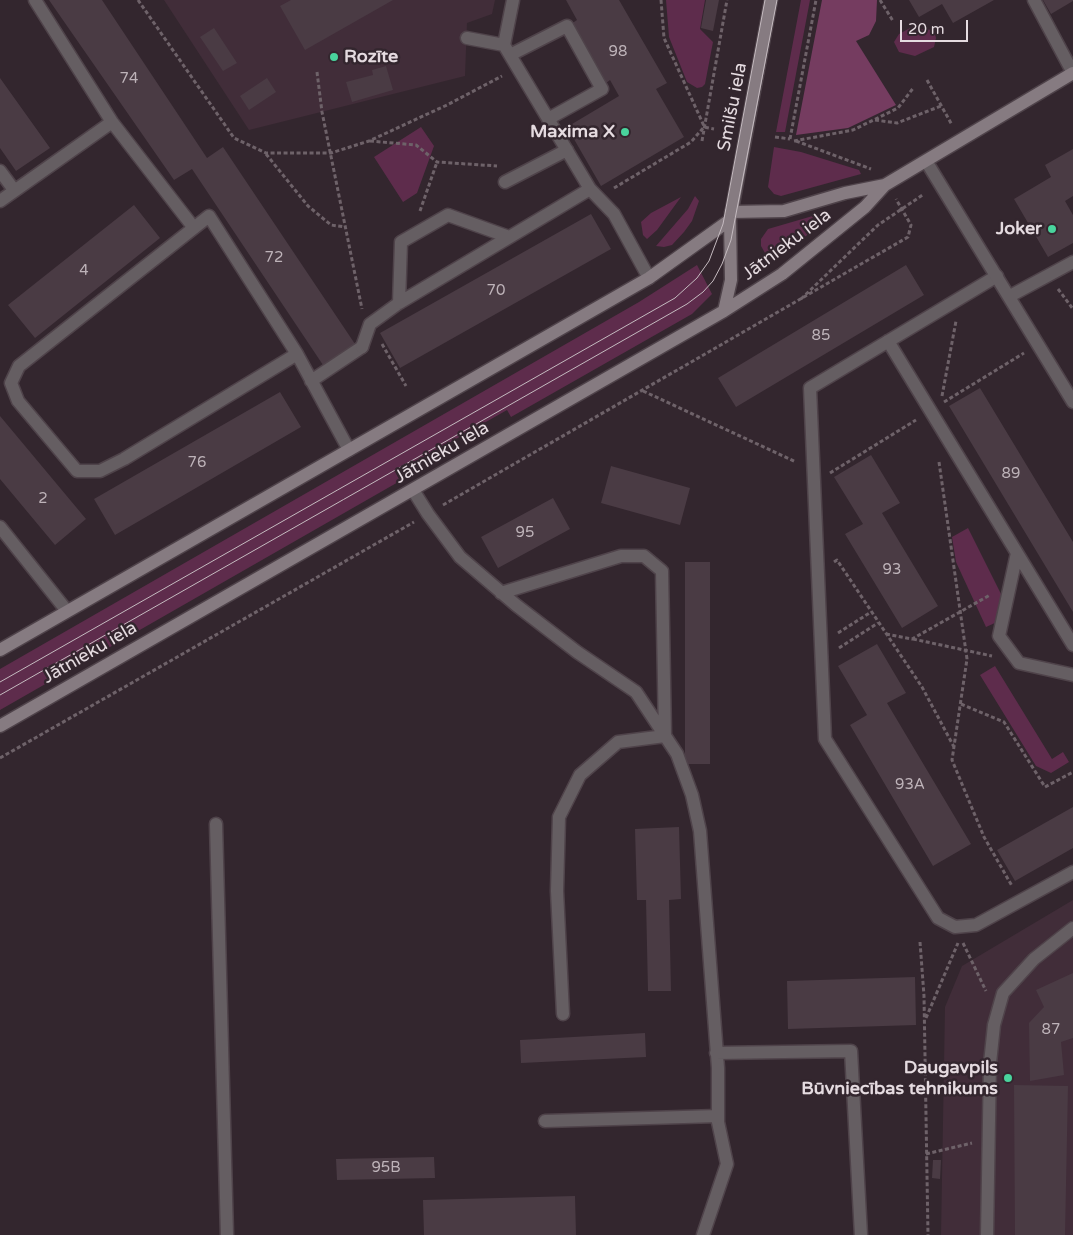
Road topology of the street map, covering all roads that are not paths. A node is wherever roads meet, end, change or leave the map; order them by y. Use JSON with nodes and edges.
{"nodes":[{"id":1,"x":35,"y":0,"type":"edge"},
{"id":2,"x":513,"y":0,"type":"edge"},
{"id":3,"x":771,"y":0,"type":"edge"},
{"id":4,"x":1034,"y":0,"type":"edge"},
{"id":5,"x":467,"y":38,"type":"dead end"},
{"id":6,"x":507,"y":50,"type":"junction"},
{"id":7,"x":1073,"y":73,"type":"edge"},
{"id":8,"x":548,"y":119,"type":"junction"},
{"id":9,"x":112,"y":122,"type":"junction"},
{"id":10,"x":567,"y":150,"type":"junction"},
{"id":11,"x":926,"y":161,"type":"junction"},
{"id":12,"x":0,"y":171,"type":"edge"},
{"id":13,"x":506,"y":182,"type":"dead end"},
{"id":14,"x":885,"y":186,"type":"junction"},
{"id":15,"x":14,"y":190,"type":"junction"},
{"id":16,"x":594,"y":194,"type":"junction"},
{"id":17,"x":0,"y":201,"type":"edge"},
{"id":18,"x":731,"y":216,"type":"junction"},
{"id":19,"x":194,"y":228,"type":"junction"},
{"id":20,"x":508,"y":237,"type":"junction"},
{"id":21,"x":1073,"y":262,"type":"edge"},
{"id":22,"x":997,"y":276,"type":"junction"},
{"id":23,"x":649,"y":278,"type":"junction"},
{"id":24,"x":1010,"y":296,"type":"junction"},
{"id":25,"x":399,"y":303,"type":"junction"},
{"id":26,"x":724,"y":311,"type":"junction"},
{"id":27,"x":888,"y":341,"type":"junction"},
{"id":28,"x":297,"y":354,"type":"junction"},
{"id":29,"x":311,"y":381,"type":"junction"},
{"id":30,"x":1073,"y":402,"type":"edge"},
{"id":31,"x":349,"y":450,"type":"junction"},
{"id":32,"x":413,"y":490,"type":"junction"},
{"id":33,"x":0,"y":526,"type":"edge"},
{"id":34,"x":1018,"y":554,"type":"junction"},
{"id":35,"x":502,"y":592,"type":"junction"},
{"id":36,"x":68,"y":611,"type":"junction"},
{"id":37,"x":1073,"y":645,"type":"edge"},
{"id":38,"x":0,"y":650,"type":"edge"},
{"id":39,"x":1073,"y":675,"type":"edge"},
{"id":40,"x":0,"y":726,"type":"edge"},
{"id":41,"x":665,"y":736,"type":"junction"},
{"id":42,"x":216,"y":824,"type":"dead end"},
{"id":43,"x":1073,"y":872,"type":"edge"},
{"id":44,"x":1073,"y":928,"type":"edge"},
{"id":45,"x":563,"y":1014,"type":"dead end"},
{"id":46,"x":716,"y":1053,"type":"junction"},
{"id":47,"x":718,"y":1116,"type":"junction"},
{"id":48,"x":545,"y":1121,"type":"dead end"},
{"id":49,"x":227,"y":1235,"type":"edge"},
{"id":50,"x":703,"y":1235,"type":"edge"},
{"id":51,"x":861,"y":1235,"type":"edge"},
{"id":52,"x":987,"y":1235,"type":"edge"}],
"edges":[{"from":1,"to":9,"type":"street"},
{"from":2,"to":6,"type":"street"},
{"from":3,"to":18,"type":"street","name":"Smilšu iela"},
{"from":4,"to":7,"type":"street"},
{"from":5,"to":6,"type":"street"},
{"from":6,"to":8,"type":"street"},
{"from":6,"to":8,"type":"street"},
{"from":7,"to":11,"type":"street","name":"Jātnieku iela"},
{"from":8,"to":10,"type":"street"},
{"from":9,"to":15,"type":"street"},
{"from":9,"to":19,"type":"street"},
{"from":10,"to":13,"type":"street"},
{"from":10,"to":16,"type":"street"},
{"from":11,"to":14,"type":"street","name":"Jātnieku iela"},
{"from":11,"to":22,"type":"street"},
{"from":12,"to":15,"type":"street"},
{"from":14,"to":18,"type":"street","name":"Jātnieku iela"},
{"from":14,"to":26,"type":"street","name":"Jātnieku iela"},
{"from":15,"to":17,"type":"street"},
{"from":16,"to":20,"type":"street"},
{"from":16,"to":23,"type":"street"},
{"from":18,"to":23,"type":"street"},
{"from":18,"to":26,"type":"street","name":"Smilšu iela"},
{"from":19,"to":28,"type":"street"},
{"from":19,"to":28,"type":"street"},
{"from":20,"to":25,"type":"street"},
{"from":20,"to":25,"type":"street"},
{"from":21,"to":24,"type":"street"},
{"from":22,"to":24,"type":"street"},
{"from":22,"to":27,"type":"street"},
{"from":23,"to":31,"type":"street"},
{"from":24,"to":30,"type":"street"},
{"from":25,"to":29,"type":"street"},
{"from":26,"to":32,"type":"street","name":"Jātnieku iela"},
{"from":27,"to":34,"type":"street"},
{"from":27,"to":43,"type":"street"},
{"from":28,"to":29,"type":"street"},
{"from":29,"to":31,"type":"street"},
{"from":31,"to":36,"type":"street"},
{"from":32,"to":35,"type":"street"},
{"from":32,"to":40,"type":"street","name":"Jātnieku iela"},
{"from":33,"to":36,"type":"street"},
{"from":34,"to":37,"type":"street"},
{"from":34,"to":39,"type":"street"},
{"from":35,"to":41,"type":"street"},
{"from":35,"to":41,"type":"street"},
{"from":36,"to":38,"type":"street"},
{"from":41,"to":45,"type":"street"},
{"from":41,"to":46,"type":"street"},
{"from":42,"to":49,"type":"street"},
{"from":44,"to":52,"type":"street"},
{"from":46,"to":47,"type":"street"},
{"from":46,"to":51,"type":"street"},
{"from":47,"to":48,"type":"street"},
{"from":47,"to":50,"type":"street"}]}
